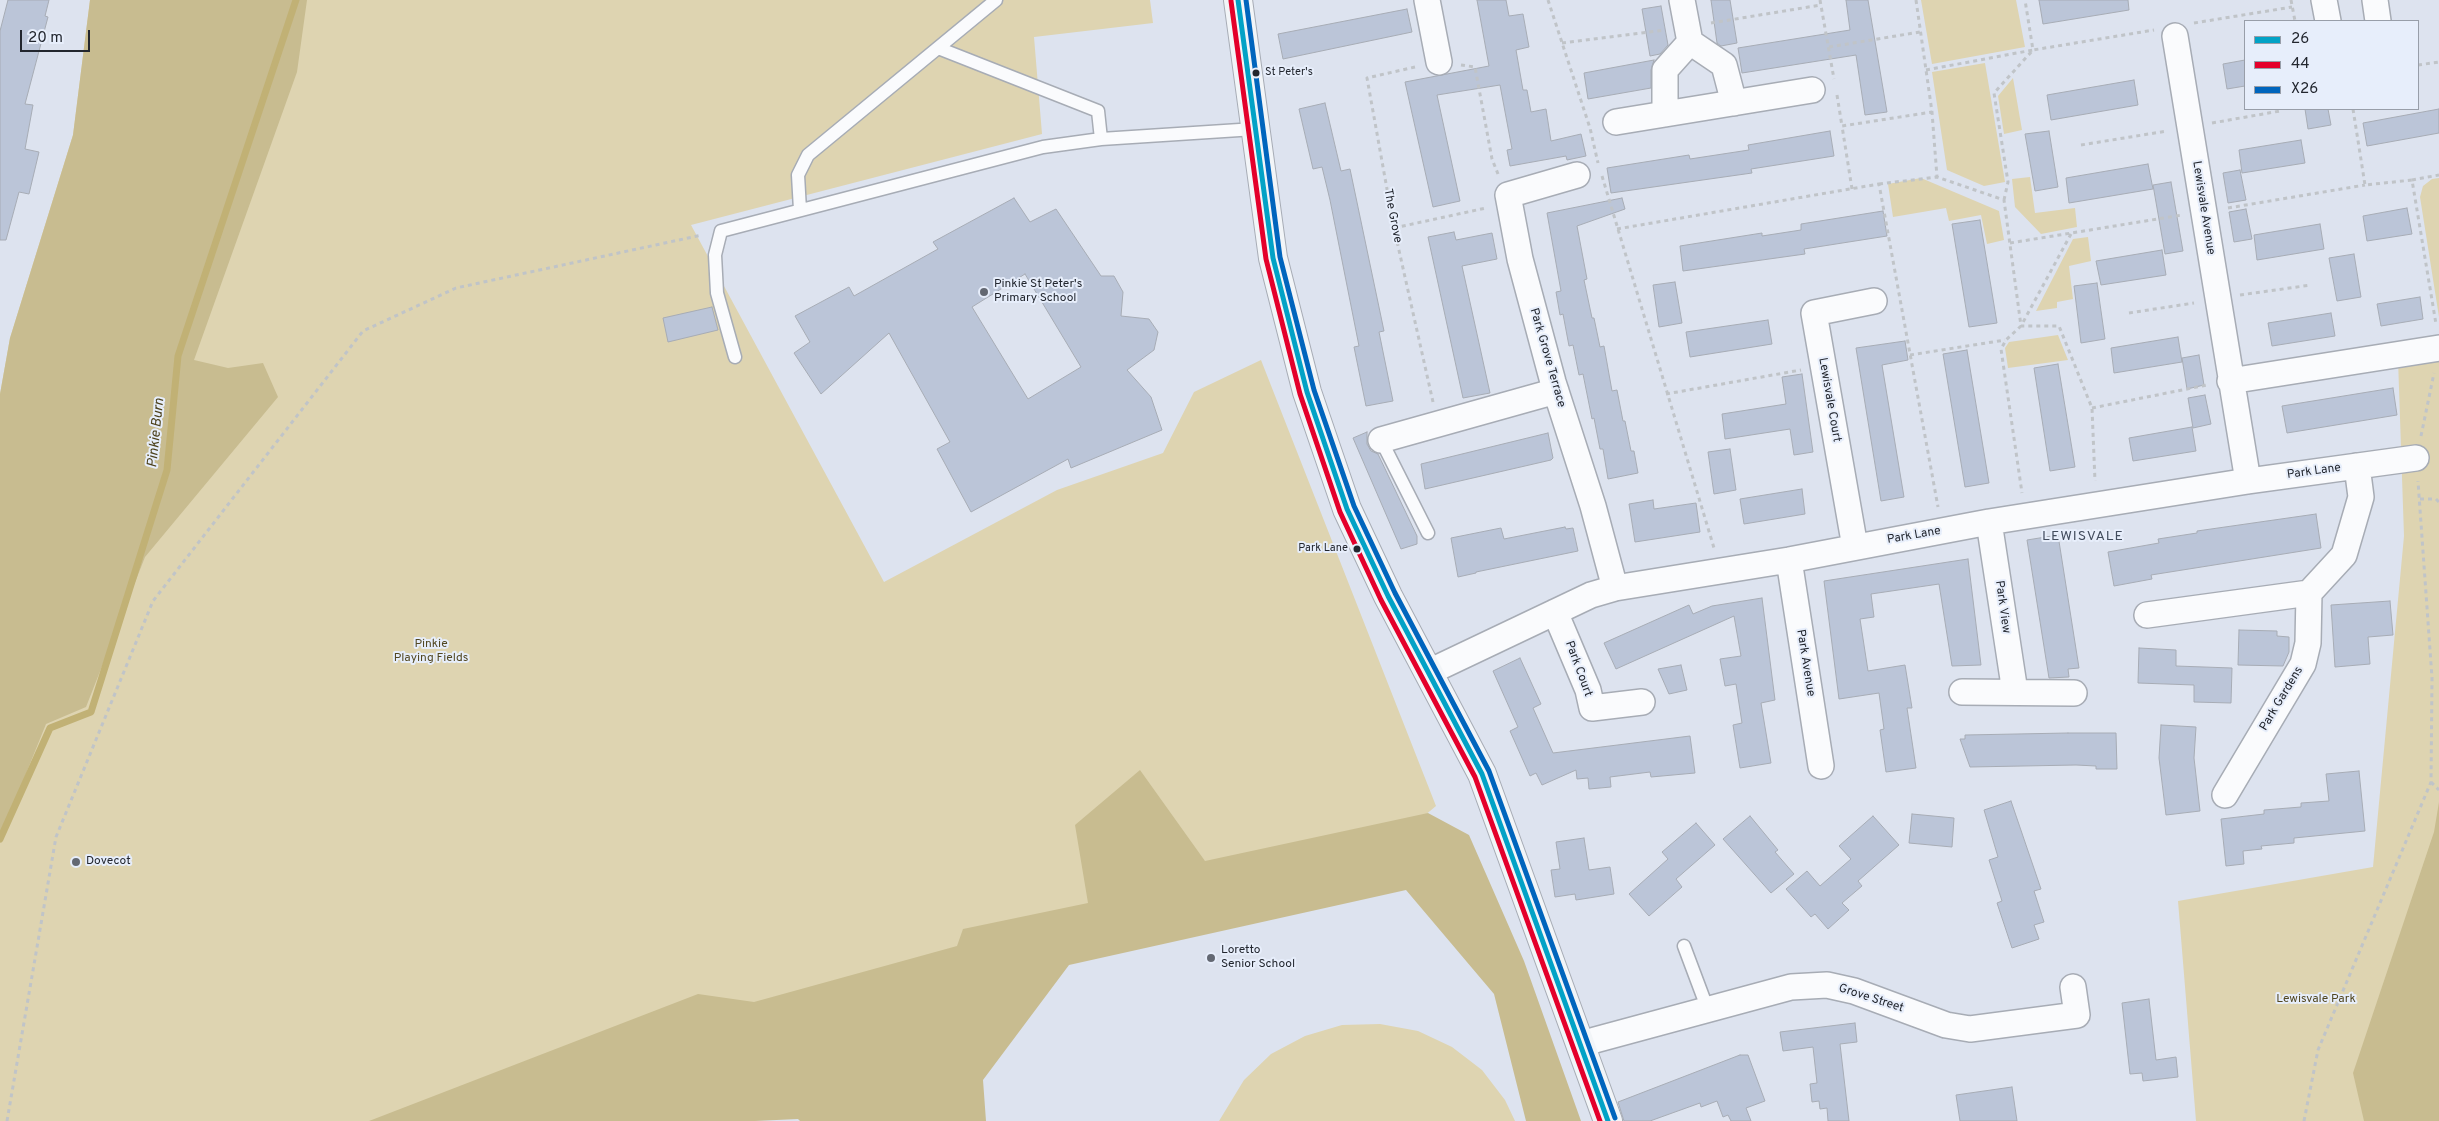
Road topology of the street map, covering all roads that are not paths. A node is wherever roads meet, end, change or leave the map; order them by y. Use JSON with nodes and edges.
{"nodes":[{"id":1,"x":996,"y":0,"type":"edge"},
{"id":2,"x":1238,"y":0,"type":"edge"},
{"id":3,"x":1427,"y":0,"type":"edge"},
{"id":4,"x":1682,"y":0,"type":"edge"},
{"id":5,"x":2324,"y":0,"type":"edge"},
{"id":6,"x":2375,"y":0,"type":"edge"},
{"id":7,"x":2328,"y":20,"type":"edge"},
{"id":8,"x":2378,"y":20,"type":"edge"},
{"id":9,"x":2172,"y":30,"type":"road end"},
{"id":10,"x":1690,"y":42,"type":"junction"},
{"id":11,"x":938,"y":48,"type":"junction"},
{"id":12,"x":1439,"y":62,"type":"road end"},
{"id":13,"x":1812,"y":90,"type":"dead end"},
{"id":14,"x":1734,"y":103,"type":"junction"},
{"id":15,"x":1664,"y":114,"type":"junction"},
{"id":16,"x":1616,"y":122,"type":"dead end"},
{"id":17,"x":1255,"y":129,"type":"junction"},
{"id":18,"x":1101,"y":139,"type":"junction"},
{"id":19,"x":1577,"y":175,"type":"dead end"},
{"id":20,"x":800,"y":210,"type":"junction"},
{"id":21,"x":1874,"y":301,"type":"dead end"},
{"id":22,"x":2437,"y":348,"type":"edge"},
{"id":23,"x":735,"y":358,"type":"dead end"},
{"id":24,"x":2230,"y":381,"type":"junction"},
{"id":25,"x":1556,"y":391,"type":"junction"},
{"id":26,"x":1381,"y":440,"type":"joint"},
{"id":27,"x":2416,"y":458,"type":"road end"},
{"id":28,"x":2357,"y":466,"type":"junction"},
{"id":29,"x":2248,"y":481,"type":"junction"},
{"id":30,"x":1990,"y":522,"type":"junction"},
{"id":31,"x":1428,"y":533,"type":"dead end"},
{"id":32,"x":1855,"y":547,"type":"junction"},
{"id":33,"x":1789,"y":560,"type":"junction"},
{"id":34,"x":1615,"y":588,"type":"junction"},
{"id":35,"x":2308,"y":593,"type":"junction"},
{"id":36,"x":1555,"y":612,"type":"junction"},
{"id":37,"x":2147,"y":615,"type":"dead end"},
{"id":38,"x":1429,"y":672,"type":"junction"},
{"id":39,"x":1962,"y":692,"type":"dead end"},
{"id":40,"x":2015,"y":692,"type":"junction"},
{"id":41,"x":2074,"y":693,"type":"dead end"},
{"id":42,"x":1642,"y":702,"type":"dead end"},
{"id":43,"x":1821,"y":766,"type":"dead end"},
{"id":44,"x":2225,"y":795,"type":"dead end"},
{"id":45,"x":1684,"y":946,"type":"dead end"},
{"id":46,"x":2073,"y":987,"type":"dead end"},
{"id":47,"x":1708,"y":1010,"type":"junction"},
{"id":48,"x":1581,"y":1046,"type":"junction"},
{"id":49,"x":1608,"y":1121,"type":"edge"}],
"edges":[{"from":1,"to":11,"type":"lane"},
{"from":2,"to":17,"type":"main road"},
{"from":3,"to":12,"type":"street"},
{"from":4,"to":10,"type":"street"},
{"from":5,"to":7,"type":"street"},
{"from":6,"to":8,"type":"street"},
{"from":9,"to":24,"type":"street","name":"Lewisvale Avenue"},
{"from":10,"to":14,"type":"street"},
{"from":10,"to":15,"type":"street"},
{"from":11,"to":18,"type":"lane"},
{"from":11,"to":20,"type":"lane"},
{"from":13,"to":14,"type":"street"},
{"from":14,"to":15,"type":"street"},
{"from":15,"to":16,"type":"street"},
{"from":17,"to":18,"type":"lane"},
{"from":17,"to":38,"type":"main road"},
{"from":18,"to":20,"type":"lane"},
{"from":19,"to":25,"type":"street","name":"Park Grove Terrace"},
{"from":20,"to":23,"type":"lane"},
{"from":21,"to":32,"type":"street","name":"Lewisvale Court"},
{"from":22,"to":24,"type":"street"},
{"from":24,"to":29,"type":"street","name":"Lewisvale Avenue"},
{"from":25,"to":26,"type":"street"},
{"from":25,"to":34,"type":"street","name":"Park Grove Terrace"},
{"from":26,"to":31,"type":"lane"},
{"from":27,"to":28,"type":"street","name":"Park Lane"},
{"from":28,"to":29,"type":"street","name":"Park Lane"},
{"from":28,"to":35,"type":"street"},
{"from":29,"to":30,"type":"street","name":"Park Lane"},
{"from":30,"to":32,"type":"street","name":"Park Lane"},
{"from":30,"to":40,"type":"street","name":"Park View"},
{"from":32,"to":33,"type":"street","name":"Park Lane"},
{"from":33,"to":34,"type":"street","name":"Park Lane"},
{"from":33,"to":43,"type":"street","name":"Park Avenue"},
{"from":34,"to":36,"type":"street","name":"Park Lane"},
{"from":35,"to":37,"type":"street"},
{"from":35,"to":44,"type":"street","name":"Park Gardens"},
{"from":36,"to":38,"type":"street","name":"Park Lane"},
{"from":36,"to":42,"type":"street","name":"Park Court"},
{"from":38,"to":48,"type":"main road"},
{"from":39,"to":40,"type":"street"},
{"from":40,"to":41,"type":"street"},
{"from":45,"to":47,"type":"lane"},
{"from":46,"to":47,"type":"street","name":"Grove Street"},
{"from":47,"to":48,"type":"street","name":"Grove Street"},
{"from":48,"to":49,"type":"main road"}]}
